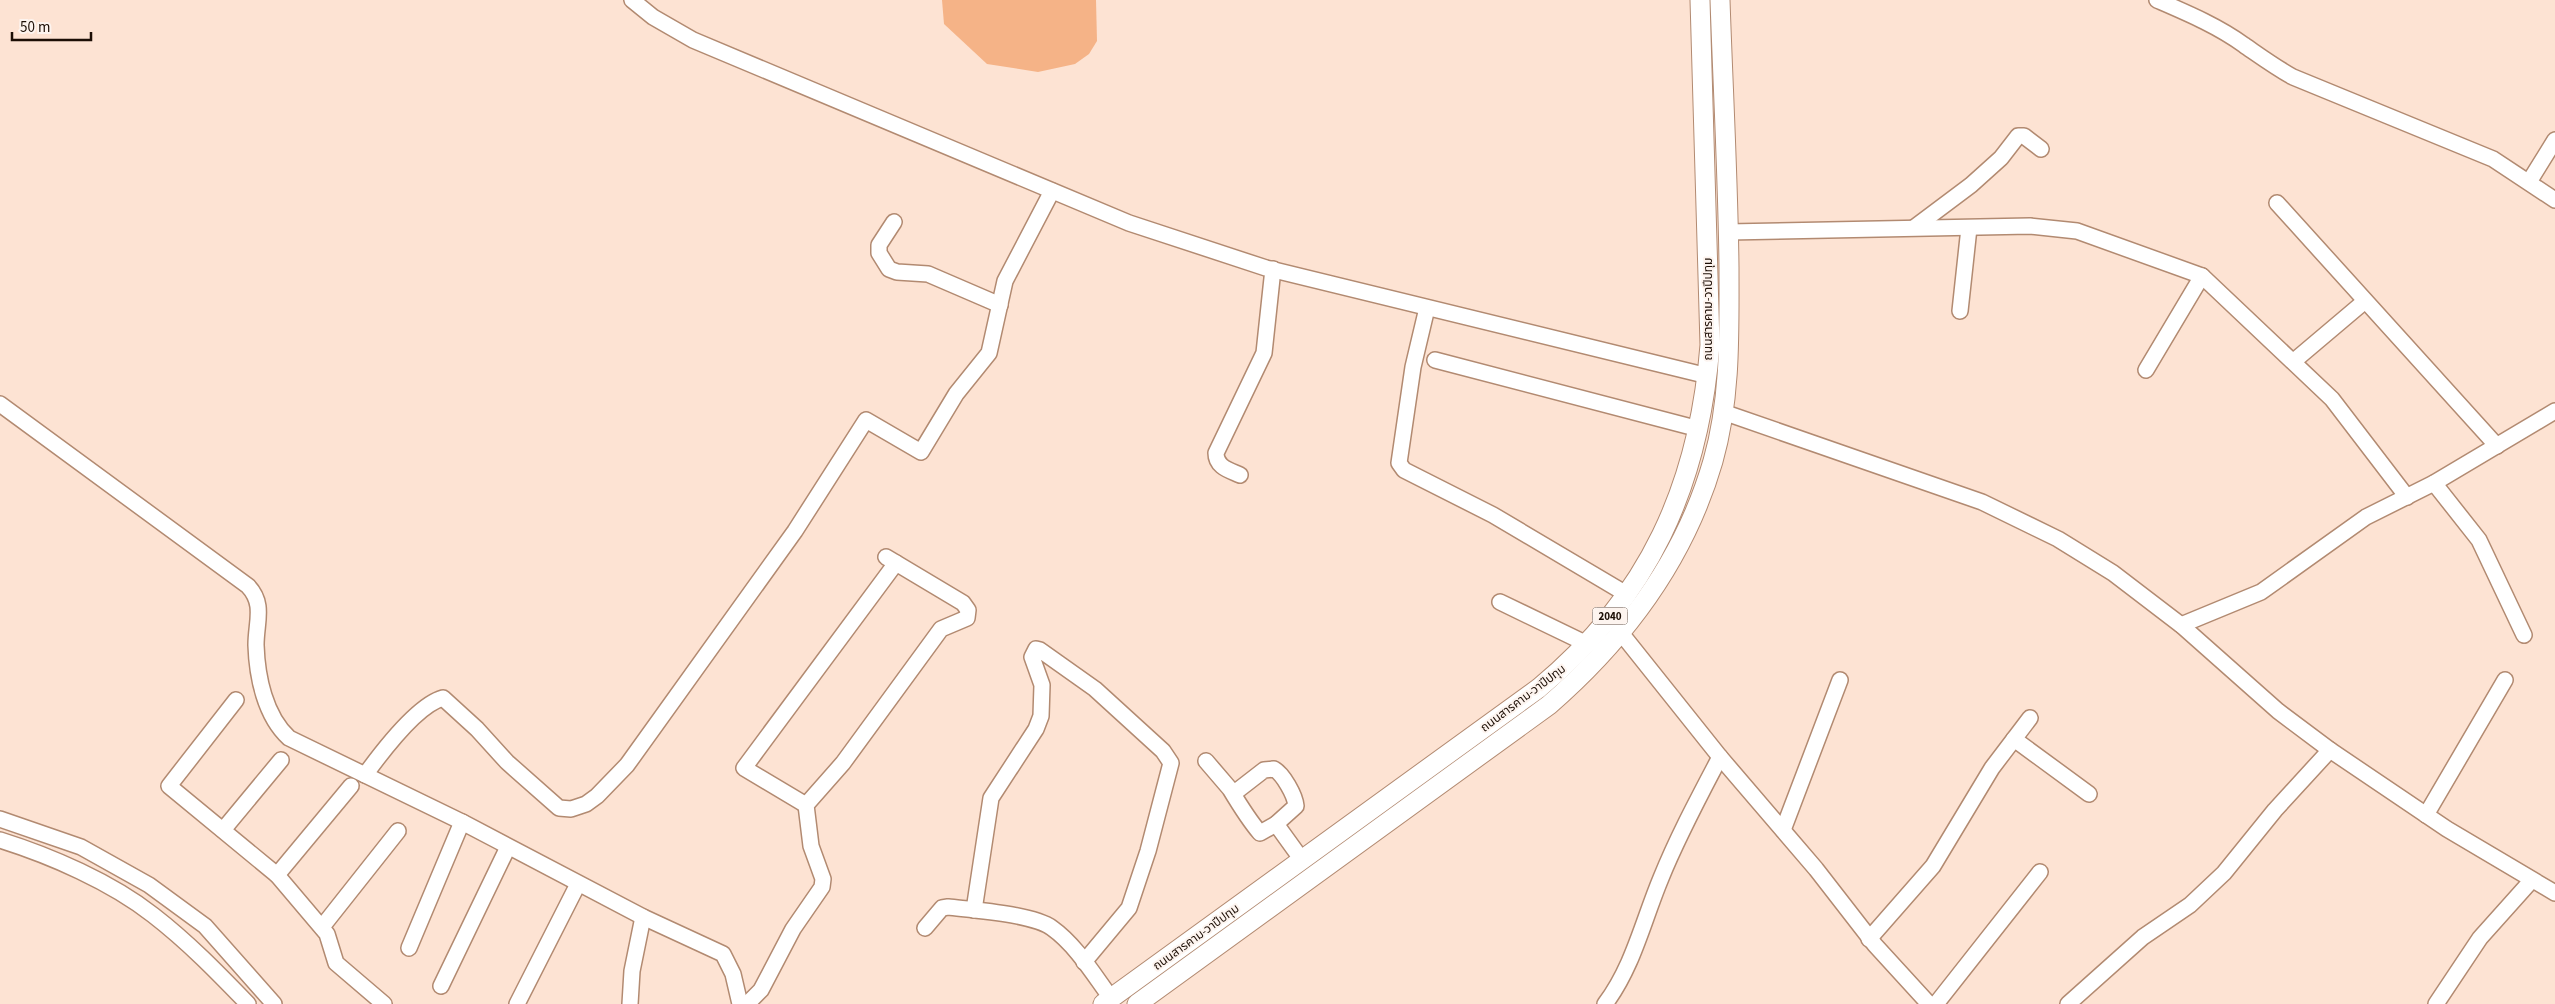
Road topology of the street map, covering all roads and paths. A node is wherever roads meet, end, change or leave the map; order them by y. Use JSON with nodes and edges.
{"nodes":[{"id":1,"x":632,"y":0,"type":"edge"},
{"id":2,"x":1700,"y":0,"type":"edge"},
{"id":3,"x":1720,"y":0,"type":"edge"},
{"id":4,"x":2157,"y":0,"type":"edge"},
{"id":5,"x":1704,"y":135,"type":"junction"},
{"id":6,"x":1725,"y":135,"type":"junction"},
{"id":7,"x":2555,"y":140,"type":"edge"},
{"id":8,"x":2041,"y":148,"type":"dead end"},
{"id":9,"x":2529,"y":182,"type":"junction"},
{"id":10,"x":1052,"y":191,"type":"junction"},
{"id":11,"x":2555,"y":200,"type":"edge"},
{"id":12,"x":2277,"y":203,"type":"dead end"},
{"id":13,"x":894,"y":222,"type":"dead end"},
{"id":14,"x":1915,"y":227,"type":"junction"},
{"id":15,"x":1969,"y":228,"type":"junction"},
{"id":16,"x":1728,"y":232,"type":"junction"},
{"id":17,"x":1273,"y":270,"type":"junction"},
{"id":18,"x":2202,"y":276,"type":"junction"},
{"id":19,"x":2365,"y":300,"type":"junction"},
{"id":20,"x":1000,"y":306,"type":"junction"},
{"id":21,"x":1427,"y":308,"type":"junction"},
{"id":22,"x":1960,"y":311,"type":"dead end"},
{"id":23,"x":1435,"y":360,"type":"dead end"},
{"id":24,"x":2294,"y":361,"type":"junction"},
{"id":25,"x":2146,"y":370,"type":"dead end"},
{"id":26,"x":1708,"y":376,"type":"junction"},
{"id":27,"x":0,"y":404,"type":"edge"},
{"id":28,"x":2555,"y":410,"type":"edge"},
{"id":29,"x":1723,"y":412,"type":"junction"},
{"id":30,"x":1699,"y":429,"type":"junction"},
{"id":31,"x":2497,"y":446,"type":"junction"},
{"id":32,"x":1240,"y":475,"type":"dead end"},
{"id":33,"x":2434,"y":483,"type":"junction"},
{"id":34,"x":2407,"y":496,"type":"junction"},
{"id":35,"x":1628,"y":595,"type":"junction"},
{"id":36,"x":1500,"y":602,"type":"dead end"},
{"id":37,"x":2182,"y":625,"type":"junction"},
{"id":38,"x":1621,"y":633,"type":"junction"},
{"id":39,"x":2524,"y":635,"type":"dead end"},
{"id":40,"x":1587,"y":644,"type":"junction"},
{"id":41,"x":1840,"y":680,"type":"dead end"},
{"id":42,"x":2505,"y":680,"type":"dead end"},
{"id":43,"x":236,"y":700,"type":"dead end"},
{"id":44,"x":2030,"y":718,"type":"dead end"},
{"id":45,"x":2014,"y":739,"type":"junction"},
{"id":46,"x":2330,"y":750,"type":"junction"},
{"id":47,"x":1720,"y":757,"type":"junction"},
{"id":48,"x":281,"y":760,"type":"dead end"},
{"id":49,"x":1206,"y":761,"type":"dead end"},
{"id":50,"x":365,"y":775,"type":"junction"},
{"id":51,"x":351,"y":786,"type":"dead end"},
{"id":52,"x":1233,"y":794,"type":"junction"},
{"id":53,"x":2089,"y":794,"type":"dead end"},
{"id":54,"x":806,"y":804,"type":"junction"},
{"id":55,"x":2426,"y":815,"type":"junction"},
{"id":56,"x":0,"y":819,"type":"edge"},
{"id":57,"x":462,"y":822,"type":"junction"},
{"id":58,"x":1276,"y":824,"type":"junction"},
{"id":59,"x":223,"y":830,"type":"junction"},
{"id":60,"x":1783,"y":830,"type":"junction"},
{"id":61,"x":398,"y":831,"type":"dead end"},
{"id":62,"x":0,"y":840,"type":"edge"},
{"id":63,"x":508,"y":847,"type":"junction"},
{"id":64,"x":1302,"y":860,"type":"junction"},
{"id":65,"x":2040,"y":872,"type":"dead end"},
{"id":66,"x":277,"y":874,"type":"junction"},
{"id":67,"x":2531,"y":881,"type":"junction"},
{"id":68,"x":578,"y":884,"type":"junction"},
{"id":69,"x":2555,"y":893,"type":"edge"},
{"id":70,"x":974,"y":910,"type":"junction"},
{"id":71,"x":1230,"y":911,"type":"junction"},
{"id":72,"x":643,"y":917,"type":"junction"},
{"id":73,"x":322,"y":927,"type":"junction"},
{"id":74,"x":925,"y":928,"type":"dead end"},
{"id":75,"x":1242,"y":928,"type":"junction"},
{"id":76,"x":1870,"y":938,"type":"junction"},
{"id":77,"x":409,"y":948,"type":"dead end"},
{"id":78,"x":1084,"y":962,"type":"junction"},
{"id":79,"x":442,"y":986,"type":"dead end"},
{"id":80,"x":1107,"y":1001,"type":"edge"},
{"id":81,"x":248,"y":1004,"type":"edge"},
{"id":82,"x":274,"y":1004,"type":"edge"},
{"id":83,"x":384,"y":1004,"type":"edge"},
{"id":84,"x":517,"y":1004,"type":"edge"},
{"id":85,"x":630,"y":1004,"type":"edge"},
{"id":86,"x":740,"y":1004,"type":"edge"},
{"id":87,"x":747,"y":1004,"type":"edge"},
{"id":88,"x":1137,"y":1004,"type":"edge"},
{"id":89,"x":1605,"y":1004,"type":"edge"},
{"id":90,"x":1929,"y":1004,"type":"edge"},
{"id":91,"x":1936,"y":1004,"type":"edge"},
{"id":92,"x":2068,"y":1004,"type":"edge"},
{"id":93,"x":2436,"y":1004,"type":"edge"}],
"edges":[{"from":1,"to":10,"type":"street"},
{"from":2,"to":5,"type":"main road","name":"ถนนสารคาม-วาปีปทุม","number":"2040"},
{"from":3,"to":6,"type":"main road","name":"ถนนสารคาม-วาปีปทุม","number":"2040"},
{"from":4,"to":9,"type":"street"},
{"from":5,"to":6,"type":"main road"},
{"from":5,"to":26,"type":"main road","name":"ถนนสารคาม-วาปีปทุม","number":"2040"},
{"from":6,"to":16,"type":"main road","name":"ถนนสารคาม-วาปีปทุม","number":"2040"},
{"from":7,"to":9,"type":"street"},
{"from":8,"to":14,"type":"street"},
{"from":9,"to":11,"type":"street"},
{"from":10,"to":17,"type":"street"},
{"from":10,"to":20,"type":"street"},
{"from":12,"to":19,"type":"street"},
{"from":13,"to":20,"type":"street"},
{"from":14,"to":15,"type":"street"},
{"from":14,"to":16,"type":"street"},
{"from":15,"to":18,"type":"street"},
{"from":15,"to":22,"type":"street"},
{"from":16,"to":29,"type":"main road","name":"ถนนสารคาม-วาปีปทุม","number":"2040"},
{"from":17,"to":21,"type":"street"},
{"from":17,"to":32,"type":"street"},
{"from":18,"to":24,"type":"street"},
{"from":18,"to":25,"type":"street"},
{"from":19,"to":24,"type":"street"},
{"from":19,"to":31,"type":"street"},
{"from":20,"to":50,"type":"street"},
{"from":21,"to":26,"type":"street"},
{"from":21,"to":35,"type":"street"},
{"from":23,"to":30,"type":"street"},
{"from":24,"to":34,"type":"street"},
{"from":26,"to":30,"type":"main road","name":"ถนนสารคาม-วาปีปทุม","number":"2040"},
{"from":27,"to":50,"type":"street"},
{"from":28,"to":31,"type":"street"},
{"from":29,"to":37,"type":"street"},
{"from":29,"to":38,"type":"main road","name":"ถนนสารคาม-วาปีปทุม","number":"2040"},
{"from":30,"to":35,"type":"main road","name":"ถนนสารคาม-วาปีปทุม","number":"2040"},
{"from":31,"to":33,"type":"street"},
{"from":33,"to":34,"type":"street"},
{"from":33,"to":39,"type":"street"},
{"from":34,"to":37,"type":"street"},
{"from":35,"to":40,"type":"main road","name":"ถนนสารคาม-วาปีปทุม","number":"2040"},
{"from":36,"to":40,"type":"street"},
{"from":37,"to":46,"type":"street"},
{"from":38,"to":47,"type":"street"},
{"from":38,"to":75,"type":"main road","name":"ถนนสารคาม-วาปีปทุม","number":"2040"},
{"from":40,"to":64,"type":"main road","name":"ถนนสารคาม-วาปีปทุม","number":"2040"},
{"from":41,"to":60,"type":"street"},
{"from":42,"to":55,"type":"street"},
{"from":43,"to":59,"type":"street"},
{"from":44,"to":45,"type":"street"},
{"from":45,"to":53,"type":"street"},
{"from":45,"to":76,"type":"street"},
{"from":46,"to":55,"type":"street"},
{"from":46,"to":92,"type":"street"},
{"from":47,"to":60,"type":"street"},
{"from":47,"to":89,"type":"street"},
{"from":48,"to":59,"type":"street"},
{"from":49,"to":52,"type":"street"},
{"from":50,"to":57,"type":"street"},
{"from":51,"to":66,"type":"street"},
{"from":52,"to":58,"type":"street"},
{"from":52,"to":58,"type":"street"},
{"from":54,"to":54,"type":"street"},
{"from":54,"to":87,"type":"street"},
{"from":55,"to":67,"type":"street"},
{"from":56,"to":82,"type":"street"},
{"from":57,"to":63,"type":"street"},
{"from":57,"to":77,"type":"street"},
{"from":58,"to":64,"type":"street"},
{"from":59,"to":66,"type":"street"},
{"from":60,"to":76,"type":"street"},
{"from":61,"to":73,"type":"street"},
{"from":62,"to":81,"type":"street"},
{"from":63,"to":68,"type":"street"},
{"from":63,"to":79,"type":"street"},
{"from":64,"to":71,"type":"main road","name":"ถนนสารคาม-วาปีปทุม","number":"2040"},
{"from":65,"to":91,"type":"street"},
{"from":66,"to":73,"type":"street"},
{"from":67,"to":69,"type":"street"},
{"from":67,"to":93,"type":"street"},
{"from":68,"to":72,"type":"street"},
{"from":68,"to":84,"type":"street"},
{"from":70,"to":74,"type":"street"},
{"from":70,"to":78,"type":"street"},
{"from":70,"to":78,"type":"street"},
{"from":71,"to":75,"type":"main road"},
{"from":71,"to":80,"type":"main road","name":"ถนนสารคาม-วาปีปทุม","number":"2040"},
{"from":72,"to":85,"type":"street"},
{"from":72,"to":86,"type":"street"},
{"from":73,"to":83,"type":"street"},
{"from":75,"to":88,"type":"main road","name":"ถนนสารคาม-วาปีปทุม","number":"2040"},
{"from":76,"to":90,"type":"street"},
{"from":78,"to":80,"type":"street"}]}
